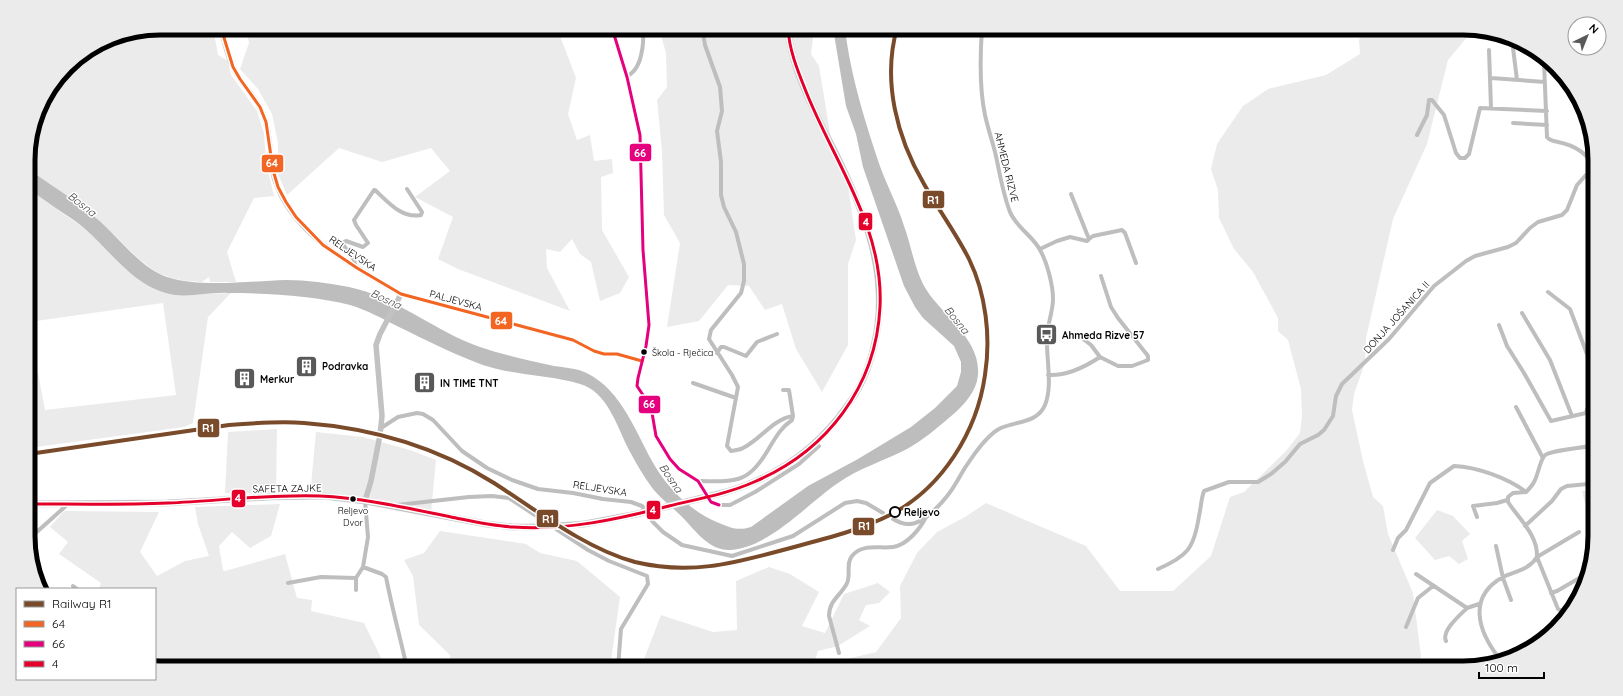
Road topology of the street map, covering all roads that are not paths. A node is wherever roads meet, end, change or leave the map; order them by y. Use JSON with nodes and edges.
{"nodes":[{"id":1,"x":223,"y":35,"type":"edge"},
{"id":2,"x":614,"y":35,"type":"edge"},
{"id":3,"x":643,"y":35,"type":"edge"},
{"id":4,"x":703,"y":35,"type":"edge"},
{"id":5,"x":790,"y":35,"type":"edge"},
{"id":6,"x":982,"y":35,"type":"edge"},
{"id":7,"x":1513,"y":48,"type":"dead end"},
{"id":8,"x":1489,"y":50,"type":"dead end"},
{"id":9,"x":1544,"y":66,"type":"edge"},
{"id":10,"x":626,"y":77,"type":"junction"},
{"id":11,"x":1491,"y":78,"type":"junction"},
{"id":12,"x":1517,"y":80,"type":"junction"},
{"id":13,"x":1545,"y":82,"type":"junction"},
{"id":14,"x":1491,"y":108,"type":"junction"},
{"id":15,"x":1546,"y":111,"type":"junction"},
{"id":16,"x":1513,"y":123,"type":"dead end"},
{"id":17,"x":1547,"y":125,"type":"junction"},
{"id":18,"x":1417,"y":135,"type":"dead end"},
{"id":19,"x":1588,"y":157,"type":"edge"},
{"id":20,"x":1588,"y":174,"type":"edge"},
{"id":21,"x":407,"y":189,"type":"dead end"},
{"id":22,"x":1071,"y":194,"type":"dead end"},
{"id":23,"x":1089,"y":239,"type":"junction"},
{"id":24,"x":1040,"y":249,"type":"junction"},
{"id":25,"x":1136,"y":263,"type":"dead end"},
{"id":26,"x":356,"y":268,"type":"junction"},
{"id":27,"x":1101,"y":276,"type":"dead end"},
{"id":28,"x":1548,"y":292,"type":"dead end"},
{"id":29,"x":401,"y":294,"type":"junction"},
{"id":30,"x":1522,"y":313,"type":"dead end"},
{"id":31,"x":1499,"y":325,"type":"dead end"},
{"id":32,"x":777,"y":334,"type":"dead end"},
{"id":33,"x":1078,"y":335,"type":"dead end"},
{"id":34,"x":717,"y":353,"type":"junction"},
{"id":35,"x":1100,"y":357,"type":"junction"},
{"id":36,"x":1588,"y":357,"type":"edge"},
{"id":37,"x":642,"y":361,"type":"junction"},
{"id":38,"x":1048,"y":375,"type":"junction"},
{"id":39,"x":692,"y":383,"type":"dead end"},
{"id":40,"x":783,"y":390,"type":"dead end"},
{"id":41,"x":736,"y":398,"type":"junction"},
{"id":42,"x":1516,"y":407,"type":"dead end"},
{"id":43,"x":1588,"y":409,"type":"edge"},
{"id":44,"x":793,"y":416,"type":"junction"},
{"id":45,"x":1572,"y":416,"type":"junction"},
{"id":46,"x":381,"y":428,"type":"junction"},
{"id":47,"x":819,"y":446,"type":"dead end"},
{"id":48,"x":1588,"y":447,"type":"edge"},
{"id":49,"x":1543,"y":458,"type":"junction"},
{"id":50,"x":698,"y":481,"type":"junction"},
{"id":51,"x":1588,"y":484,"type":"dead end"},
{"id":52,"x":1526,"y":492,"type":"junction"},
{"id":53,"x":1507,"y":500,"type":"junction"},
{"id":54,"x":366,"y":501,"type":"junction"},
{"id":55,"x":35,"y":504,"type":"edge"},
{"id":56,"x":68,"y":504,"type":"junction"},
{"id":57,"x":395,"y":506,"type":"junction"},
{"id":58,"x":883,"y":514,"type":"dead end"},
{"id":59,"x":928,"y":515,"type":"junction"},
{"id":60,"x":1477,"y":517,"type":"dead end"},
{"id":61,"x":893,"y":519,"type":"dead end"},
{"id":62,"x":1525,"y":526,"type":"junction"},
{"id":63,"x":1579,"y":532,"type":"dead end"},
{"id":64,"x":35,"y":534,"type":"edge"},
{"id":65,"x":1496,"y":546,"type":"dead end"},
{"id":66,"x":1393,"y":550,"type":"dead end"},
{"id":67,"x":1537,"y":557,"type":"junction"},
{"id":68,"x":363,"y":567,"type":"junction"},
{"id":69,"x":1158,"y":569,"type":"dead end"},
{"id":70,"x":1416,"y":574,"type":"dead end"},
{"id":71,"x":356,"y":578,"type":"junction"},
{"id":72,"x":1503,"y":578,"type":"junction"},
{"id":73,"x":1580,"y":578,"type":"edge"},
{"id":74,"x":288,"y":582,"type":"dead end"},
{"id":75,"x":1433,"y":586,"type":"junction"},
{"id":76,"x":356,"y":590,"type":"dead end"},
{"id":77,"x":1552,"y":593,"type":"junction"},
{"id":78,"x":1510,"y":600,"type":"dead end"},
{"id":79,"x":1480,"y":604,"type":"junction"},
{"id":80,"x":1467,"y":608,"type":"junction"},
{"id":81,"x":1562,"y":611,"type":"edge"},
{"id":82,"x":1406,"y":627,"type":"dead end"},
{"id":83,"x":1446,"y":641,"type":"dead end"},
{"id":84,"x":839,"y":653,"type":"dead end"},
{"id":85,"x":1497,"y":656,"type":"edge"},
{"id":86,"x":405,"y":661,"type":"edge"},
{"id":87,"x":619,"y":661,"type":"edge"}],
"edges":[{"from":1,"to":26,"type":"main road","name":"RELJEVSKA"},
{"from":2,"to":10,"type":"street"},
{"from":3,"to":10,"type":"street"},
{"from":4,"to":34,"type":"street"},
{"from":5,"to":57,"type":"main road","name":"SAFETA ZAJKE","bridge":true},
{"from":6,"to":24,"type":"street","name":"AHMEDA RIZVE"},
{"from":7,"to":12,"type":"street"},
{"from":8,"to":11,"type":"street"},
{"from":9,"to":13,"type":"street"},
{"from":10,"to":37,"type":"street"},
{"from":11,"to":12,"type":"street"},
{"from":11,"to":14,"type":"street"},
{"from":12,"to":13,"type":"street"},
{"from":13,"to":15,"type":"street"},
{"from":14,"to":15,"type":"street"},
{"from":14,"to":18,"type":"street"},
{"from":15,"to":17,"type":"street"},
{"from":16,"to":17,"type":"street"},
{"from":17,"to":19,"type":"street"},
{"from":20,"to":69,"type":"street","name":"DONJA JOŠANICA II"},
{"from":21,"to":26,"type":"street"},
{"from":22,"to":23,"type":"street"},
{"from":23,"to":24,"type":"street"},
{"from":23,"to":25,"type":"street"},
{"from":24,"to":38,"type":"street","name":"AHMEDA RIZVE"},
{"from":26,"to":29,"type":"main road","name":"RELJEVSKA"},
{"from":27,"to":35,"type":"street"},
{"from":28,"to":36,"type":"street"},
{"from":29,"to":37,"type":"street","name":"PALJEVSKA"},
{"from":29,"to":46,"type":"main road"},
{"from":30,"to":45,"type":"street"},
{"from":31,"to":45,"type":"street"},
{"from":32,"to":34,"type":"street"},
{"from":33,"to":35,"type":"street"},
{"from":34,"to":41,"type":"street"},
{"from":35,"to":38,"type":"street"},
{"from":37,"to":50,"type":"street"},
{"from":38,"to":59,"type":"street","name":"AHMEDA RIZVE"},
{"from":39,"to":41,"type":"street"},
{"from":40,"to":44,"type":"street"},
{"from":41,"to":44,"type":"street"},
{"from":42,"to":49,"type":"street"},
{"from":43,"to":45,"type":"street"},
{"from":44,"to":50,"type":"street"},
{"from":46,"to":54,"type":"main road"},
{"from":46,"to":58,"type":"street","name":"RELJEVSKA"},
{"from":47,"to":50,"type":"street"},
{"from":48,"to":49,"type":"street"},
{"from":49,"to":52,"type":"street"},
{"from":51,"to":62,"type":"street"},
{"from":52,"to":53,"type":"street"},
{"from":52,"to":66,"type":"street"},
{"from":53,"to":60,"type":"street"},
{"from":53,"to":62,"type":"street"},
{"from":54,"to":56,"type":"main road","name":"SAFETA ZAJKE"},
{"from":54,"to":57,"type":"main road","name":"SAFETA ZAJKE"},
{"from":54,"to":68,"type":"street"},
{"from":55,"to":56,"type":"main road","name":"SAFETA ZAJKE"},
{"from":56,"to":64,"type":"street"},
{"from":57,"to":87,"type":"street"},
{"from":59,"to":61,"type":"street","name":"AHMEDA RIZVE"},
{"from":59,"to":84,"type":"street"},
{"from":62,"to":67,"type":"street"},
{"from":63,"to":67,"type":"street"},
{"from":65,"to":72,"type":"street"},
{"from":67,"to":72,"type":"street"},
{"from":67,"to":77,"type":"street"},
{"from":68,"to":71,"type":"street"},
{"from":68,"to":86,"type":"street"},
{"from":70,"to":75,"type":"street"},
{"from":71,"to":74,"type":"street"},
{"from":71,"to":76,"type":"street"},
{"from":72,"to":78,"type":"street"},
{"from":72,"to":79,"type":"street"},
{"from":73,"to":77,"type":"street"},
{"from":75,"to":80,"type":"street"},
{"from":75,"to":82,"type":"street"},
{"from":77,"to":81,"type":"street"},
{"from":79,"to":80,"type":"street"},
{"from":79,"to":85,"type":"street"},
{"from":80,"to":83,"type":"street"}]}
